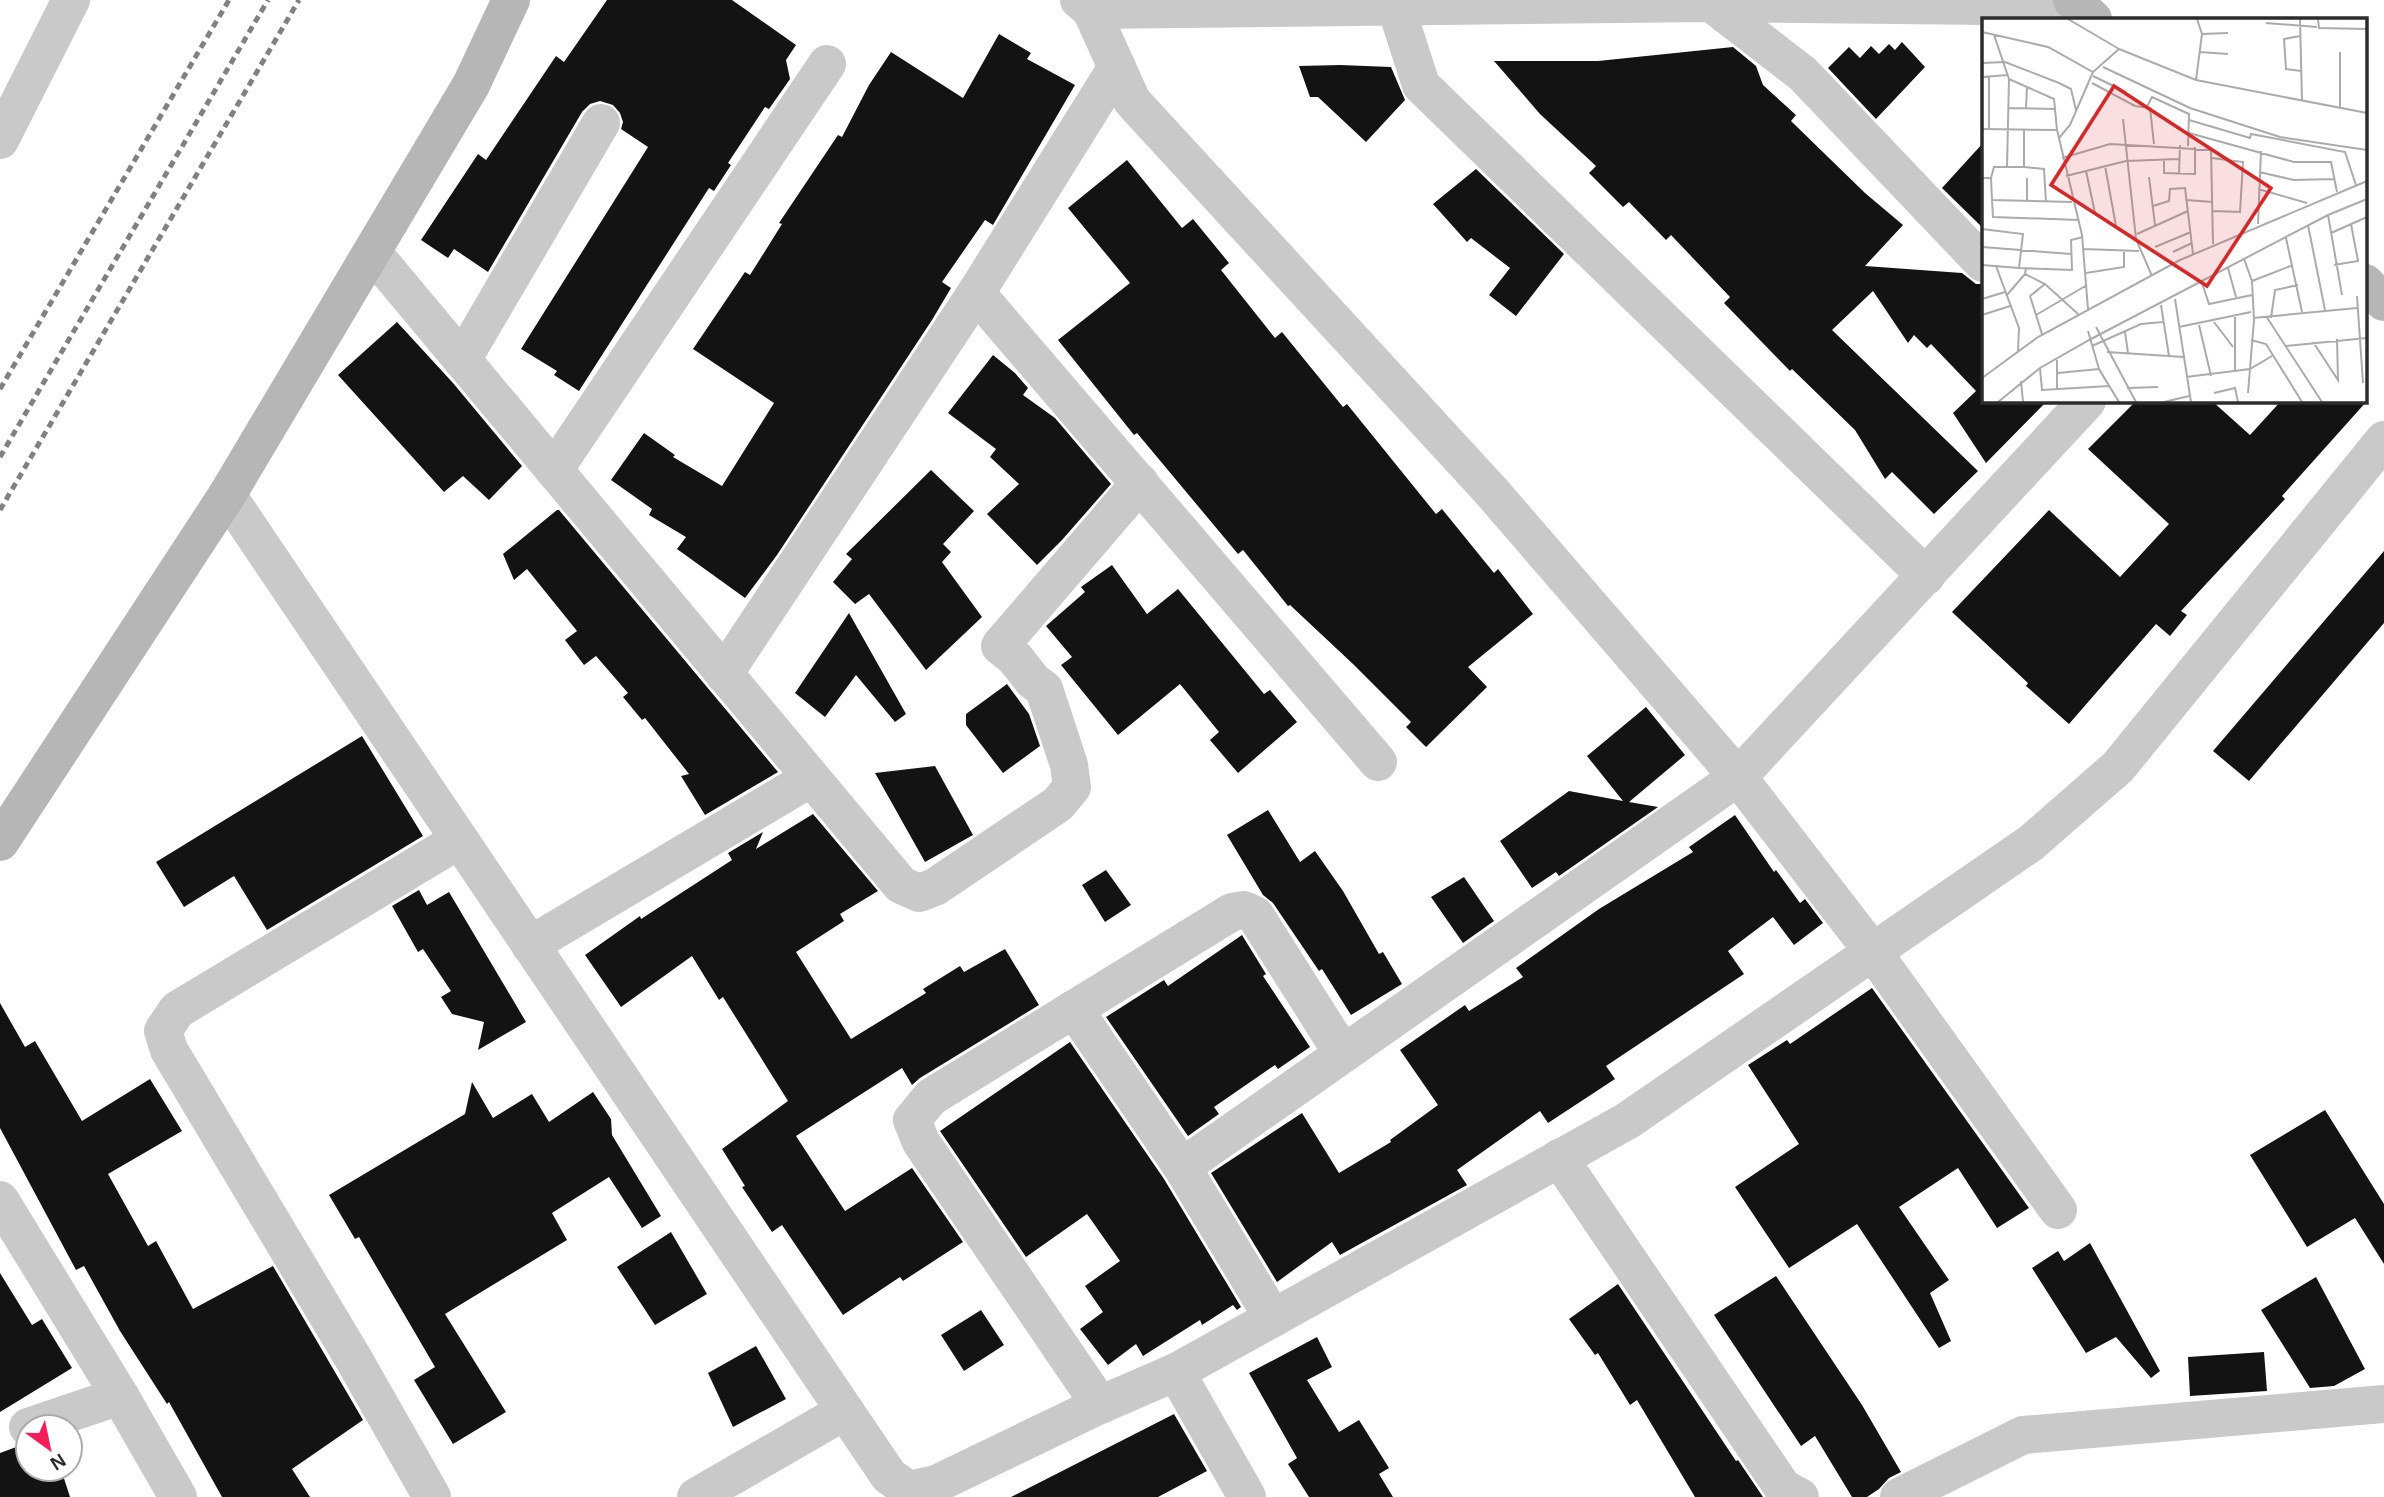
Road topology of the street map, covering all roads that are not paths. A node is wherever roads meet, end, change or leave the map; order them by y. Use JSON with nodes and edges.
{"nodes":[{"id":1,"x":511,"y":0,"type":"edge"},
{"id":2,"x":69,"y":1,"type":"edge"},
{"id":3,"x":1711,"y":3,"type":"junction"},
{"id":4,"x":1085,"y":5,"type":"edge"},
{"id":5,"x":1396,"y":7,"type":"junction"},
{"id":6,"x":2082,"y":9,"type":"edge"},
{"id":7,"x":827,"y":64,"type":"dead end"},
{"id":8,"x":1117,"y":67,"type":"junction"},
{"id":9,"x":601,"y":123,"type":"dead end"},
{"id":10,"x":0,"y":140,"type":"edge"},
{"id":11,"x":372,"y":252,"type":"junction"},
{"id":12,"x":1982,"y":262,"type":"edge"},
{"id":13,"x":2366,"y":284,"type":"edge"},
{"id":14,"x":976,"y":293,"type":"junction"},
{"id":15,"x":2384,"y":302,"type":"edge"},
{"id":16,"x":462,"y":360,"type":"junction"},
{"id":17,"x":2086,"y":402,"type":"edge"},
{"id":18,"x":2384,"y":440,"type":"edge"},
{"id":19,"x":554,"y":470,"type":"junction"},
{"id":20,"x":1139,"y":483,"type":"junction"},
{"id":21,"x":226,"y":495,"type":"junction"},
{"id":22,"x":1926,"y":576,"type":"junction"},
{"id":23,"x":724,"y":674,"type":"junction"},
{"id":24,"x":1378,"y":762,"type":"dead end"},
{"id":25,"x":1738,"y":777,"type":"junction"},
{"id":26,"x":811,"y":778,"type":"junction"},
{"id":27,"x":459,"y":840,"type":"junction"},
{"id":28,"x":0,"y":842,"type":"edge"},
{"id":29,"x":530,"y":945,"type":"junction"},
{"id":30,"x":1874,"y":952,"type":"junction"},
{"id":31,"x":1074,"y":1009,"type":"junction"},
{"id":32,"x":1343,"y":1054,"type":"junction"},
{"id":33,"x":1559,"y":1158,"type":"junction"},
{"id":34,"x":1182,"y":1167,"type":"junction"},
{"id":35,"x":0,"y":1200,"type":"edge"},
{"id":36,"x":2058,"y":1210,"type":"dead end"},
{"id":37,"x":1273,"y":1318,"type":"junction"},
{"id":38,"x":1176,"y":1371,"type":"junction"},
{"id":39,"x":120,"y":1396,"type":"junction"},
{"id":40,"x":2384,"y":1404,"type":"edge"},
{"id":41,"x":1100,"y":1405,"type":"junction"},
{"id":42,"x":845,"y":1411,"type":"junction"},
{"id":43,"x":70,"y":1413,"type":"edge"},
{"id":44,"x":178,"y":1497,"type":"edge"},
{"id":45,"x":432,"y":1497,"type":"edge"},
{"id":46,"x":696,"y":1497,"type":"edge"},
{"id":47,"x":1247,"y":1497,"type":"edge"},
{"id":48,"x":1800,"y":1497,"type":"edge"},
{"id":49,"x":1899,"y":1497,"type":"edge"}],
"edges":[{"from":1,"to":11,"type":"main road"},
{"from":2,"to":10,"type":"street"},
{"from":3,"to":5,"type":"street"},
{"from":3,"to":6,"type":"street"},
{"from":3,"to":12,"type":"street"},
{"from":4,"to":5,"type":"street"},
{"from":4,"to":8,"type":"street"},
{"from":5,"to":22,"type":"street"},
{"from":7,"to":19,"type":"street"},
{"from":8,"to":14,"type":"street"},
{"from":8,"to":25,"type":"street"},
{"from":9,"to":16,"type":"street"},
{"from":11,"to":16,"type":"street"},
{"from":11,"to":21,"type":"main road"},
{"from":13,"to":15,"type":"main road"},
{"from":14,"to":20,"type":"street"},
{"from":14,"to":23,"type":"street"},
{"from":16,"to":19,"type":"street"},
{"from":17,"to":22,"type":"street"},
{"from":18,"to":30,"type":"street"},
{"from":19,"to":23,"type":"street"},
{"from":20,"to":24,"type":"street"},
{"from":20,"to":26,"type":"street"},
{"from":21,"to":27,"type":"street"},
{"from":21,"to":28,"type":"main road"},
{"from":22,"to":25,"type":"street"},
{"from":23,"to":26,"type":"street"},
{"from":25,"to":30,"type":"street"},
{"from":25,"to":32,"type":"street"},
{"from":26,"to":29,"type":"street"},
{"from":27,"to":29,"type":"street"},
{"from":27,"to":45,"type":"street"},
{"from":29,"to":42,"type":"street"},
{"from":30,"to":33,"type":"street"},
{"from":30,"to":36,"type":"street"},
{"from":31,"to":32,"type":"street"},
{"from":31,"to":34,"type":"street"},
{"from":31,"to":41,"type":"street"},
{"from":32,"to":34,"type":"street"},
{"from":33,"to":37,"type":"street"},
{"from":33,"to":48,"type":"street"},
{"from":34,"to":37,"type":"street"},
{"from":35,"to":39,"type":"street"},
{"from":37,"to":38,"type":"street"},
{"from":38,"to":41,"type":"street"},
{"from":38,"to":47,"type":"street"},
{"from":39,"to":43,"type":"street"},
{"from":39,"to":44,"type":"street"},
{"from":40,"to":49,"type":"street"},
{"from":41,"to":42,"type":"street"},
{"from":42,"to":46,"type":"street"}]}
